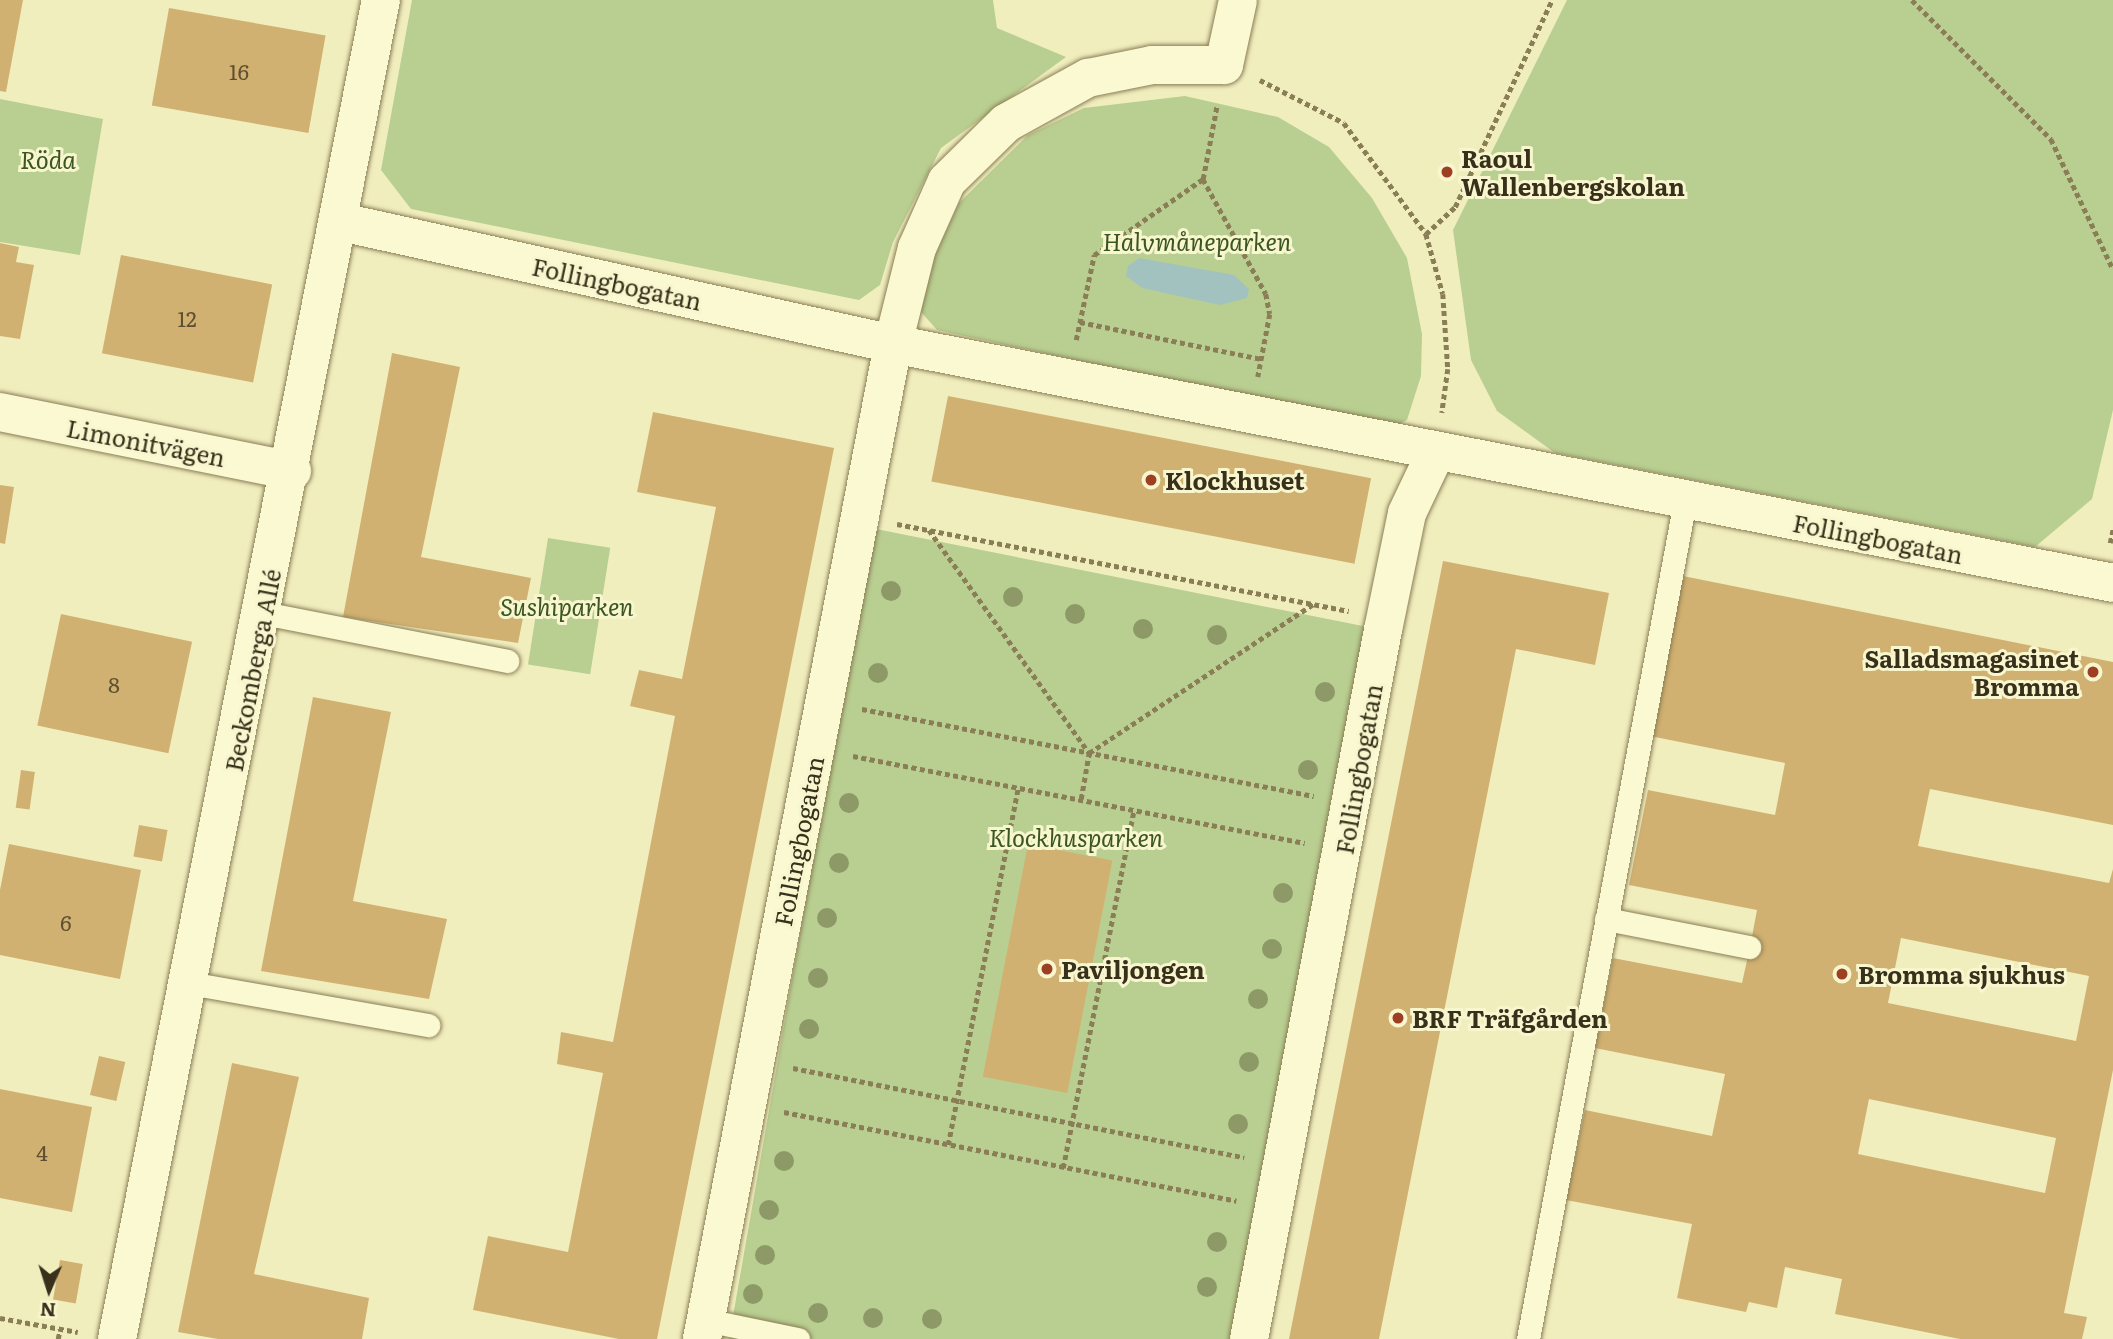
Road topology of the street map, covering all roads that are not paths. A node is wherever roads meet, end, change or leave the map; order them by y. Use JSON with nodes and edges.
{"nodes":[{"id":1,"x":381,"y":0,"type":"edge"},
{"id":2,"x":1238,"y":0,"type":"edge"},
{"id":3,"x":341,"y":222,"type":"junction"},
{"id":4,"x":893,"y":344,"type":"junction"},
{"id":5,"x":0,"y":412,"type":"edge"},
{"id":6,"x":1436,"y":452,"type":"junction"},
{"id":7,"x":292,"y":471,"type":"junction"},
{"id":8,"x":1685,"y":501,"type":"junction"},
{"id":9,"x":2113,"y":583,"type":"edge"},
{"id":10,"x":263,"y":613,"type":"junction"},
{"id":11,"x":507,"y":661,"type":"dead end"},
{"id":12,"x":1606,"y":919,"type":"junction"},
{"id":13,"x":1749,"y":947,"type":"dead end"},
{"id":14,"x":189,"y":983,"type":"junction"},
{"id":15,"x":429,"y":1025,"type":"dead end"},
{"id":16,"x":704,"y":1329,"type":"edge"},
{"id":17,"x":118,"y":1339,"type":"edge"},
{"id":18,"x":798,"y":1339,"type":"edge"},
{"id":19,"x":1249,"y":1339,"type":"edge"},
{"id":20,"x":1528,"y":1339,"type":"edge"}],
"edges":[{"from":1,"to":3,"type":"street","name":"Beckomberga Allé"},
{"from":2,"to":4,"type":"street"},
{"from":3,"to":4,"type":"street","name":"Follingbogatan"},
{"from":3,"to":7,"type":"street","name":"Beckomberga Allé"},
{"from":4,"to":6,"type":"street","name":"Follingbogatan"},
{"from":4,"to":16,"type":"street","name":"Follingbogatan"},
{"from":5,"to":7,"type":"street","name":"Limonitvägen"},
{"from":6,"to":8,"type":"street","name":"Follingbogatan"},
{"from":6,"to":19,"type":"street","name":"Follingbogatan"},
{"from":7,"to":10,"type":"street","name":"Beckomberga Allé"},
{"from":8,"to":9,"type":"street","name":"Follingbogatan"},
{"from":8,"to":12,"type":"lane"},
{"from":10,"to":11,"type":"lane"},
{"from":10,"to":14,"type":"street","name":"Beckomberga Allé"},
{"from":12,"to":13,"type":"lane"},
{"from":12,"to":20,"type":"lane"},
{"from":14,"to":15,"type":"lane"},
{"from":14,"to":17,"type":"street","name":"Beckomberga Allé"},
{"from":16,"to":18,"type":"lane"}]}
